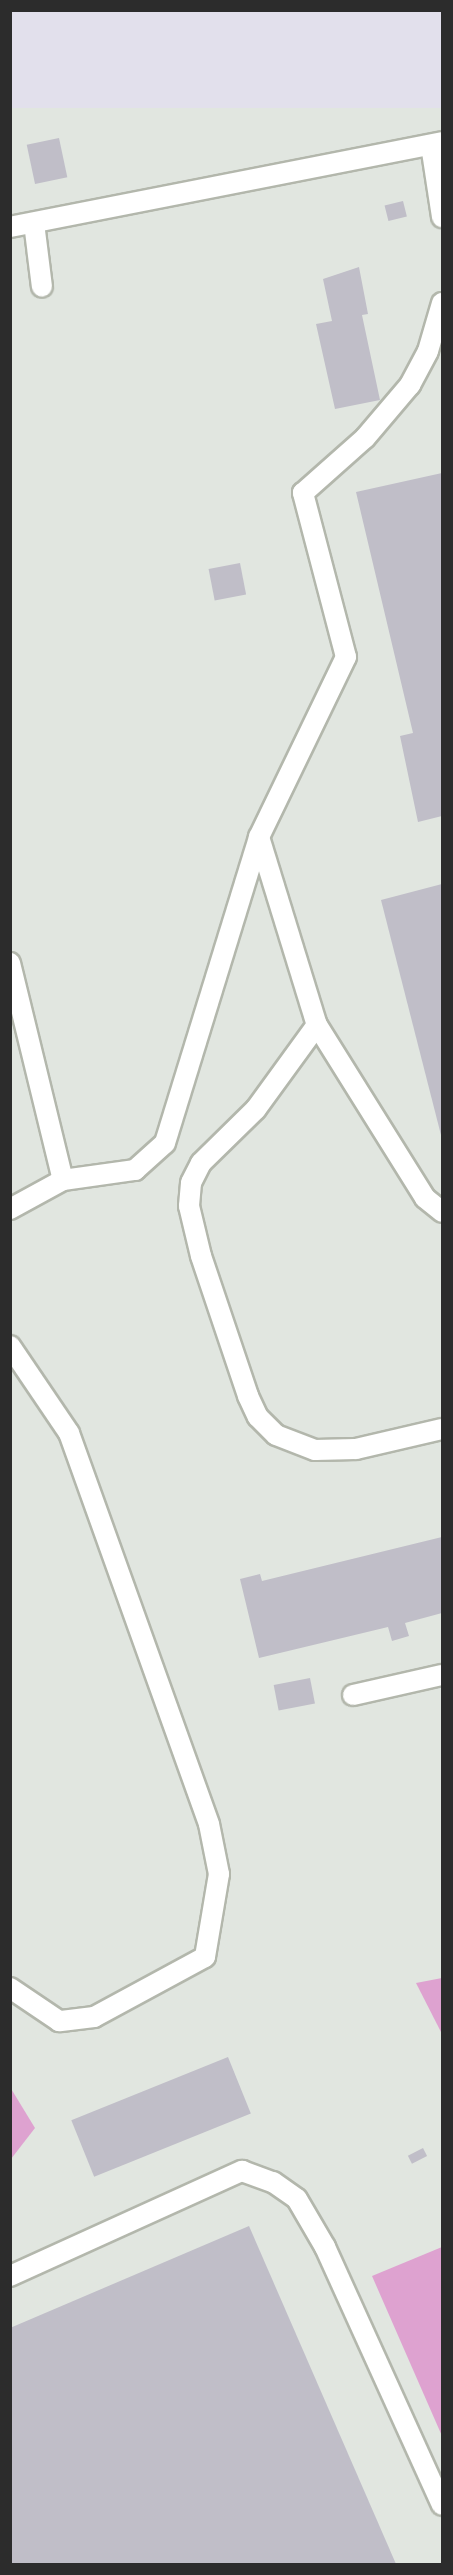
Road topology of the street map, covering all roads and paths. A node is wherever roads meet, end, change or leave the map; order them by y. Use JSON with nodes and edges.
{"nodes":[{"id":1,"x":437,"y":143,"type":"edge"},
{"id":2,"x":442,"y":218,"type":"edge"},
{"id":3,"x":34,"y":223,"type":"junction"},
{"id":4,"x":10,"y":227,"type":"edge"},
{"id":5,"x":42,"y":287,"type":"dead end"},
{"id":6,"x":442,"y":303,"type":"edge"},
{"id":7,"x":259,"y":837,"type":"junction"},
{"id":8,"x":10,"y":963,"type":"edge"},
{"id":9,"x":317,"y":1025,"type":"junction"},
{"id":10,"x":63,"y":1180,"type":"junction"},
{"id":11,"x":10,"y":1209,"type":"edge"},
{"id":12,"x":442,"y":1212,"type":"edge"},
{"id":13,"x":10,"y":1346,"type":"edge"},
{"id":14,"x":442,"y":1429,"type":"edge"},
{"id":15,"x":442,"y":1675,"type":"edge"},
{"id":16,"x":353,"y":1695,"type":"dead end"},
{"id":17,"x":10,"y":1988,"type":"edge"},
{"id":18,"x":10,"y":2276,"type":"edge"},
{"id":19,"x":442,"y":2505,"type":"edge"}],
"edges":[{"from":1,"to":2,"type":"lane"},
{"from":1,"to":3,"type":"lane"},
{"from":3,"to":4,"type":"lane"},
{"from":3,"to":5,"type":"lane"},
{"from":6,"to":7,"type":"lane"},
{"from":7,"to":9,"type":"lane"},
{"from":7,"to":10,"type":"lane"},
{"from":8,"to":10,"type":"lane"},
{"from":9,"to":12,"type":"lane"},
{"from":9,"to":14,"type":"lane"},
{"from":10,"to":11,"type":"lane"},
{"from":13,"to":17,"type":"lane"},
{"from":15,"to":16,"type":"lane"},
{"from":18,"to":19,"type":"lane"}]}
